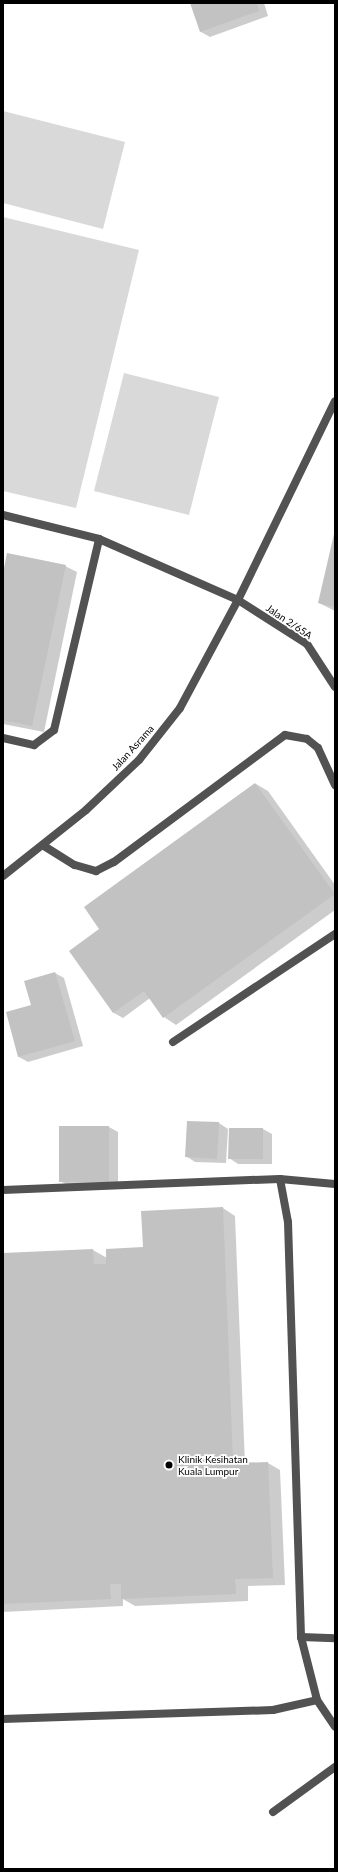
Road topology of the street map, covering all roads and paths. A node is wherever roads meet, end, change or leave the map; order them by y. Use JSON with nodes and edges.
{"nodes":[{"id":1,"x":335,"y":401,"type":"edge"},
{"id":2,"x":3,"y":515,"type":"edge"},
{"id":3,"x":99,"y":539,"type":"junction"},
{"id":4,"x":238,"y":600,"type":"junction"},
{"id":5,"x":335,"y":687,"type":"edge"},
{"id":6,"x":3,"y":738,"type":"edge"},
{"id":7,"x":335,"y":785,"type":"edge"},
{"id":8,"x":44,"y":846,"type":"junction"},
{"id":9,"x":3,"y":876,"type":"edge"},
{"id":10,"x":335,"y":934,"type":"edge"},
{"id":11,"x":173,"y":1042,"type":"dead end"},
{"id":12,"x":280,"y":1179,"type":"junction"},
{"id":13,"x":335,"y":1184,"type":"edge"},
{"id":14,"x":3,"y":1190,"type":"edge"},
{"id":15,"x":301,"y":1637,"type":"junction"},
{"id":16,"x":335,"y":1638,"type":"edge"},
{"id":17,"x":317,"y":1700,"type":"junction"},
{"id":18,"x":3,"y":1719,"type":"edge"},
{"id":19,"x":335,"y":1726,"type":"edge"},
{"id":20,"x":335,"y":1767,"type":"edge"},
{"id":21,"x":273,"y":1812,"type":"dead end"}],
"edges":[{"from":1,"to":4,"type":"lane","name":"Jalan Asrama"},
{"from":2,"to":3,"type":"lane","name":"Jalan 2/65A"},
{"from":3,"to":4,"type":"lane","name":"Jalan 2/65A"},
{"from":3,"to":6,"type":"lane"},
{"from":4,"to":5,"type":"lane","name":"Jalan 2/65A"},
{"from":4,"to":8,"type":"lane","name":"Jalan Asrama"},
{"from":7,"to":8,"type":"lane"},
{"from":8,"to":9,"type":"lane","name":"Jalan Asrama"},
{"from":10,"to":11,"type":"lane"},
{"from":12,"to":13,"type":"lane"},
{"from":12,"to":14,"type":"lane"},
{"from":12,"to":15,"type":"lane"},
{"from":15,"to":16,"type":"lane"},
{"from":15,"to":17,"type":"lane"},
{"from":17,"to":18,"type":"lane"},
{"from":17,"to":19,"type":"lane"},
{"from":20,"to":21,"type":"lane"}]}
